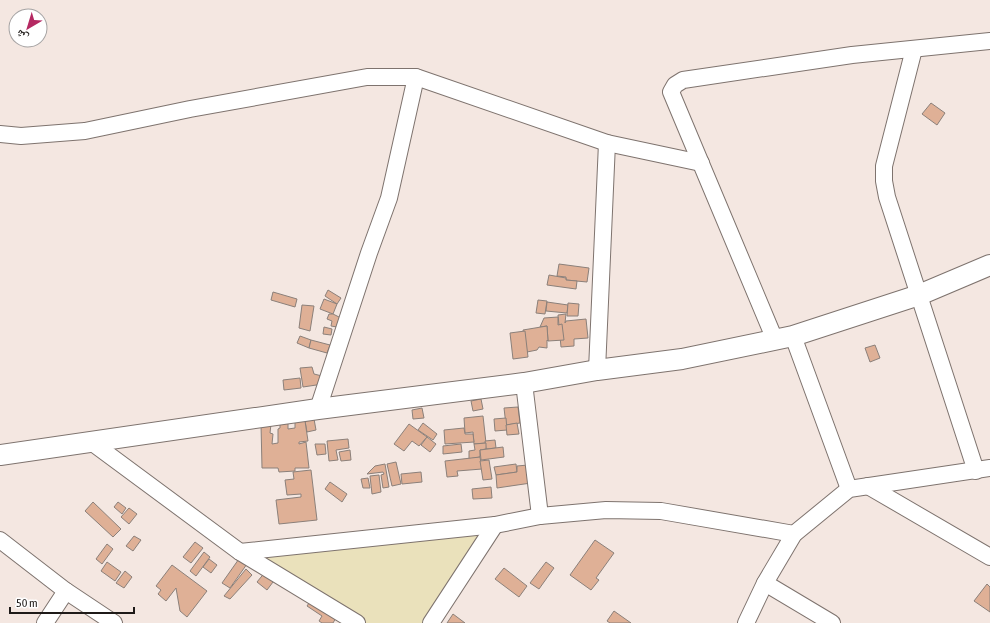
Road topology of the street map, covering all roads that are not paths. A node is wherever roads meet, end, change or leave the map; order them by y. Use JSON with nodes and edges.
{"nodes":[{"id":1,"x":990,"y":41,"type":"edge"},
{"id":2,"x":914,"y":49,"type":"junction"},
{"id":3,"x":416,"y":77,"type":"junction"},
{"id":4,"x":0,"y":134,"type":"edge"},
{"id":5,"x":607,"y":143,"type":"junction"},
{"id":6,"x":701,"y":163,"type":"junction"},
{"id":7,"x":990,"y":265,"type":"edge"},
{"id":8,"x":919,"y":295,"type":"junction"},
{"id":9,"x":784,"y":338,"type":"junction"},
{"id":10,"x":597,"y":370,"type":"junction"},
{"id":11,"x":524,"y":383,"type":"junction"},
{"id":12,"x":318,"y":409,"type":"junction"},
{"id":13,"x":90,"y":441,"type":"junction"},
{"id":14,"x":0,"y":455,"type":"edge"},
{"id":15,"x":983,"y":469,"type":"edge"},
{"id":16,"x":868,"y":486,"type":"junction"},
{"id":17,"x":849,"y":489,"type":"junction"},
{"id":18,"x":540,"y":516,"type":"junction"},
{"id":19,"x":495,"y":525,"type":"junction"},
{"id":20,"x":794,"y":534,"type":"junction"},
{"id":21,"x":0,"y":540,"type":"edge"},
{"id":22,"x":240,"y":552,"type":"junction"},
{"id":23,"x":990,"y":557,"type":"edge"},
{"id":24,"x":765,"y":584,"type":"junction"},
{"id":25,"x":66,"y":591,"type":"junction"},
{"id":26,"x":45,"y":623,"type":"edge"},
{"id":27,"x":114,"y":623,"type":"edge"},
{"id":28,"x":356,"y":623,"type":"edge"},
{"id":29,"x":431,"y":623,"type":"edge"},
{"id":30,"x":746,"y":623,"type":"edge"},
{"id":31,"x":832,"y":623,"type":"edge"}],
"edges":[{"from":1,"to":2,"type":"street"},
{"from":2,"to":6,"type":"street"},
{"from":2,"to":8,"type":"street"},
{"from":3,"to":4,"type":"street"},
{"from":3,"to":5,"type":"street"},
{"from":3,"to":12,"type":"street"},
{"from":5,"to":6,"type":"street"},
{"from":5,"to":10,"type":"street"},
{"from":6,"to":9,"type":"street"},
{"from":7,"to":8,"type":"street"},
{"from":8,"to":9,"type":"street"},
{"from":8,"to":15,"type":"street"},
{"from":9,"to":10,"type":"street"},
{"from":9,"to":17,"type":"street"},
{"from":10,"to":11,"type":"street"},
{"from":11,"to":12,"type":"street"},
{"from":11,"to":18,"type":"street"},
{"from":12,"to":13,"type":"street"},
{"from":13,"to":14,"type":"street"},
{"from":13,"to":22,"type":"street"},
{"from":15,"to":16,"type":"street"},
{"from":16,"to":17,"type":"street"},
{"from":16,"to":23,"type":"street"},
{"from":17,"to":20,"type":"street"},
{"from":18,"to":19,"type":"street"},
{"from":18,"to":20,"type":"street"},
{"from":19,"to":22,"type":"street"},
{"from":19,"to":29,"type":"street"},
{"from":20,"to":24,"type":"street"},
{"from":21,"to":25,"type":"street"},
{"from":22,"to":28,"type":"street"},
{"from":24,"to":30,"type":"street"},
{"from":24,"to":31,"type":"street"},
{"from":25,"to":26,"type":"street"},
{"from":25,"to":27,"type":"street"}]}
